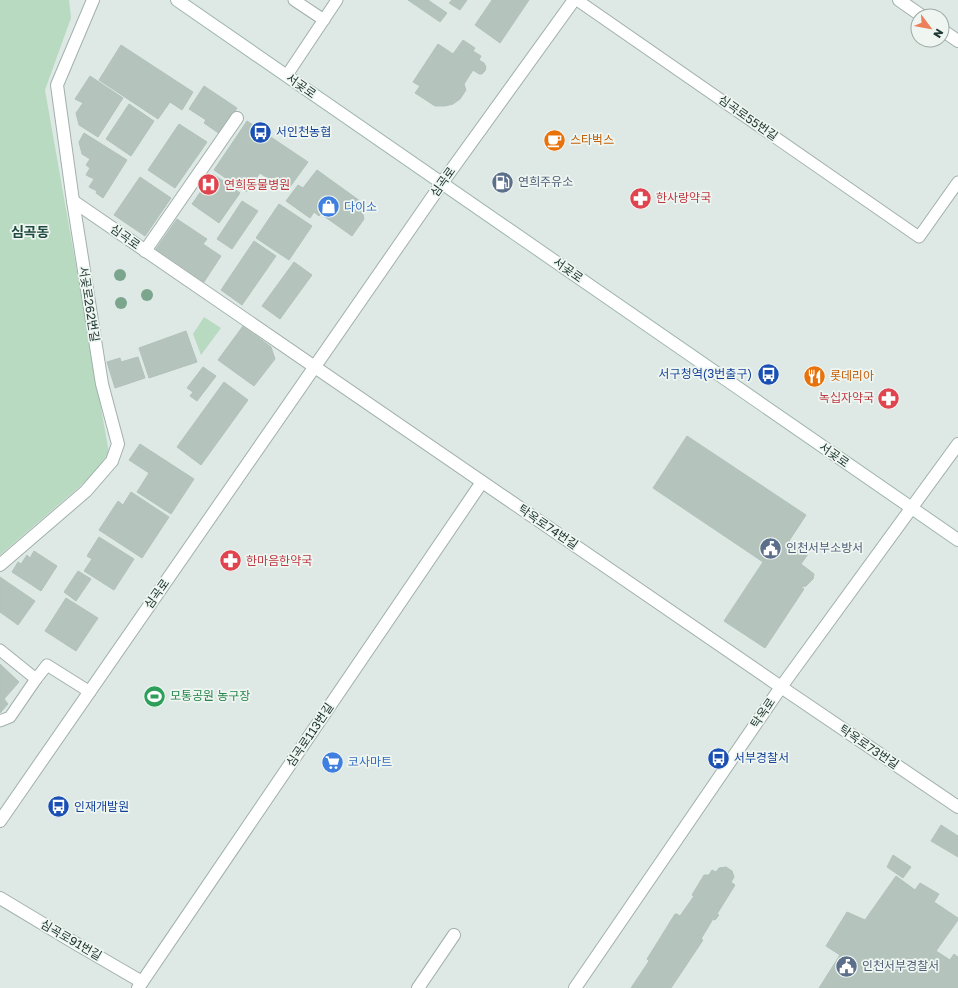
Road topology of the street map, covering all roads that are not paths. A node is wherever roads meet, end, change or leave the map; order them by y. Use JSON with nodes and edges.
{"nodes":[{"id":1,"x":93,"y":0,"type":"edge"},
{"id":2,"x":177,"y":0,"type":"edge"},
{"id":3,"x":294,"y":0,"type":"edge"},
{"id":4,"x":337,"y":0,"type":"edge"},
{"id":5,"x":574,"y":0,"type":"edge"},
{"id":6,"x":577,"y":0,"type":"edge"},
{"id":7,"x":899,"y":0,"type":"edge"},
{"id":8,"x":910,"y":8,"type":"edge"},
{"id":9,"x":324,"y":20,"type":"junction"},
{"id":10,"x":287,"y":76,"type":"junction"},
{"id":11,"x":237,"y":118,"type":"dead end"},
{"id":12,"x":958,"y":182,"type":"edge"},
{"id":13,"x":442,"y":183,"type":"junction"},
{"id":14,"x":73,"y":201,"type":"junction"},
{"id":15,"x":145,"y":251,"type":"junction"},
{"id":16,"x":315,"y":367,"type":"junction"},
{"id":17,"x":958,"y":444,"type":"edge"},
{"id":18,"x":482,"y":482,"type":"junction"},
{"id":19,"x":911,"y":508,"type":"junction"},
{"id":20,"x":958,"y":540,"type":"edge"},
{"id":21,"x":0,"y":565,"type":"edge"},
{"id":22,"x":0,"y":650,"type":"edge"},
{"id":23,"x":36,"y":679,"type":"junction"},
{"id":24,"x":781,"y":687,"type":"junction"},
{"id":25,"x":90,"y":692,"type":"junction"},
{"id":26,"x":0,"y":721,"type":"edge"},
{"id":27,"x":958,"y":807,"type":"edge"},
{"id":28,"x":0,"y":821,"type":"edge"},
{"id":29,"x":0,"y":898,"type":"edge"},
{"id":30,"x":454,"y":935,"type":"dead end"},
{"id":31,"x":140,"y":985,"type":"edge"},
{"id":32,"x":418,"y":988,"type":"edge"},
{"id":33,"x":575,"y":988,"type":"edge"}],
"edges":[{"from":1,"to":14,"type":"street","name":"서곶로262번길"},
{"from":2,"to":10,"type":"street","name":"서곶로"},
{"from":3,"to":9,"type":"lane"},
{"from":4,"to":9,"type":"lane"},
{"from":5,"to":13,"type":"street","name":"심곡로"},
{"from":6,"to":12,"type":"lane","name":"심곡로55번길"},
{"from":7,"to":8,"type":"street"},
{"from":9,"to":10,"type":"lane"},
{"from":10,"to":13,"type":"street","name":"서곶로"},
{"from":11,"to":15,"type":"street"},
{"from":13,"to":16,"type":"street","name":"심곡로"},
{"from":13,"to":19,"type":"street","name":"서곶로"},
{"from":14,"to":15,"type":"street","name":"심곡로"},
{"from":14,"to":21,"type":"street","name":"서곶로262번길"},
{"from":15,"to":16,"type":"street","name":"심곡로"},
{"from":16,"to":18,"type":"street","name":"탁옥로74번길"},
{"from":16,"to":25,"type":"street","name":"심곡로"},
{"from":17,"to":19,"type":"street","name":"탁옥로"},
{"from":18,"to":24,"type":"street","name":"탁옥로74번길"},
{"from":18,"to":31,"type":"street","name":"심곡로113번길"},
{"from":19,"to":20,"type":"street","name":"서곶로"},
{"from":19,"to":24,"type":"street","name":"탁옥로"},
{"from":22,"to":23,"type":"lane"},
{"from":23,"to":25,"type":"lane"},
{"from":23,"to":26,"type":"lane"},
{"from":24,"to":27,"type":"street","name":"탁옥로73번길"},
{"from":24,"to":33,"type":"street","name":"탁옥로"},
{"from":25,"to":28,"type":"street","name":"심곡로"},
{"from":29,"to":31,"type":"street","name":"심곡로91번길"},
{"from":30,"to":32,"type":"street"}]}
